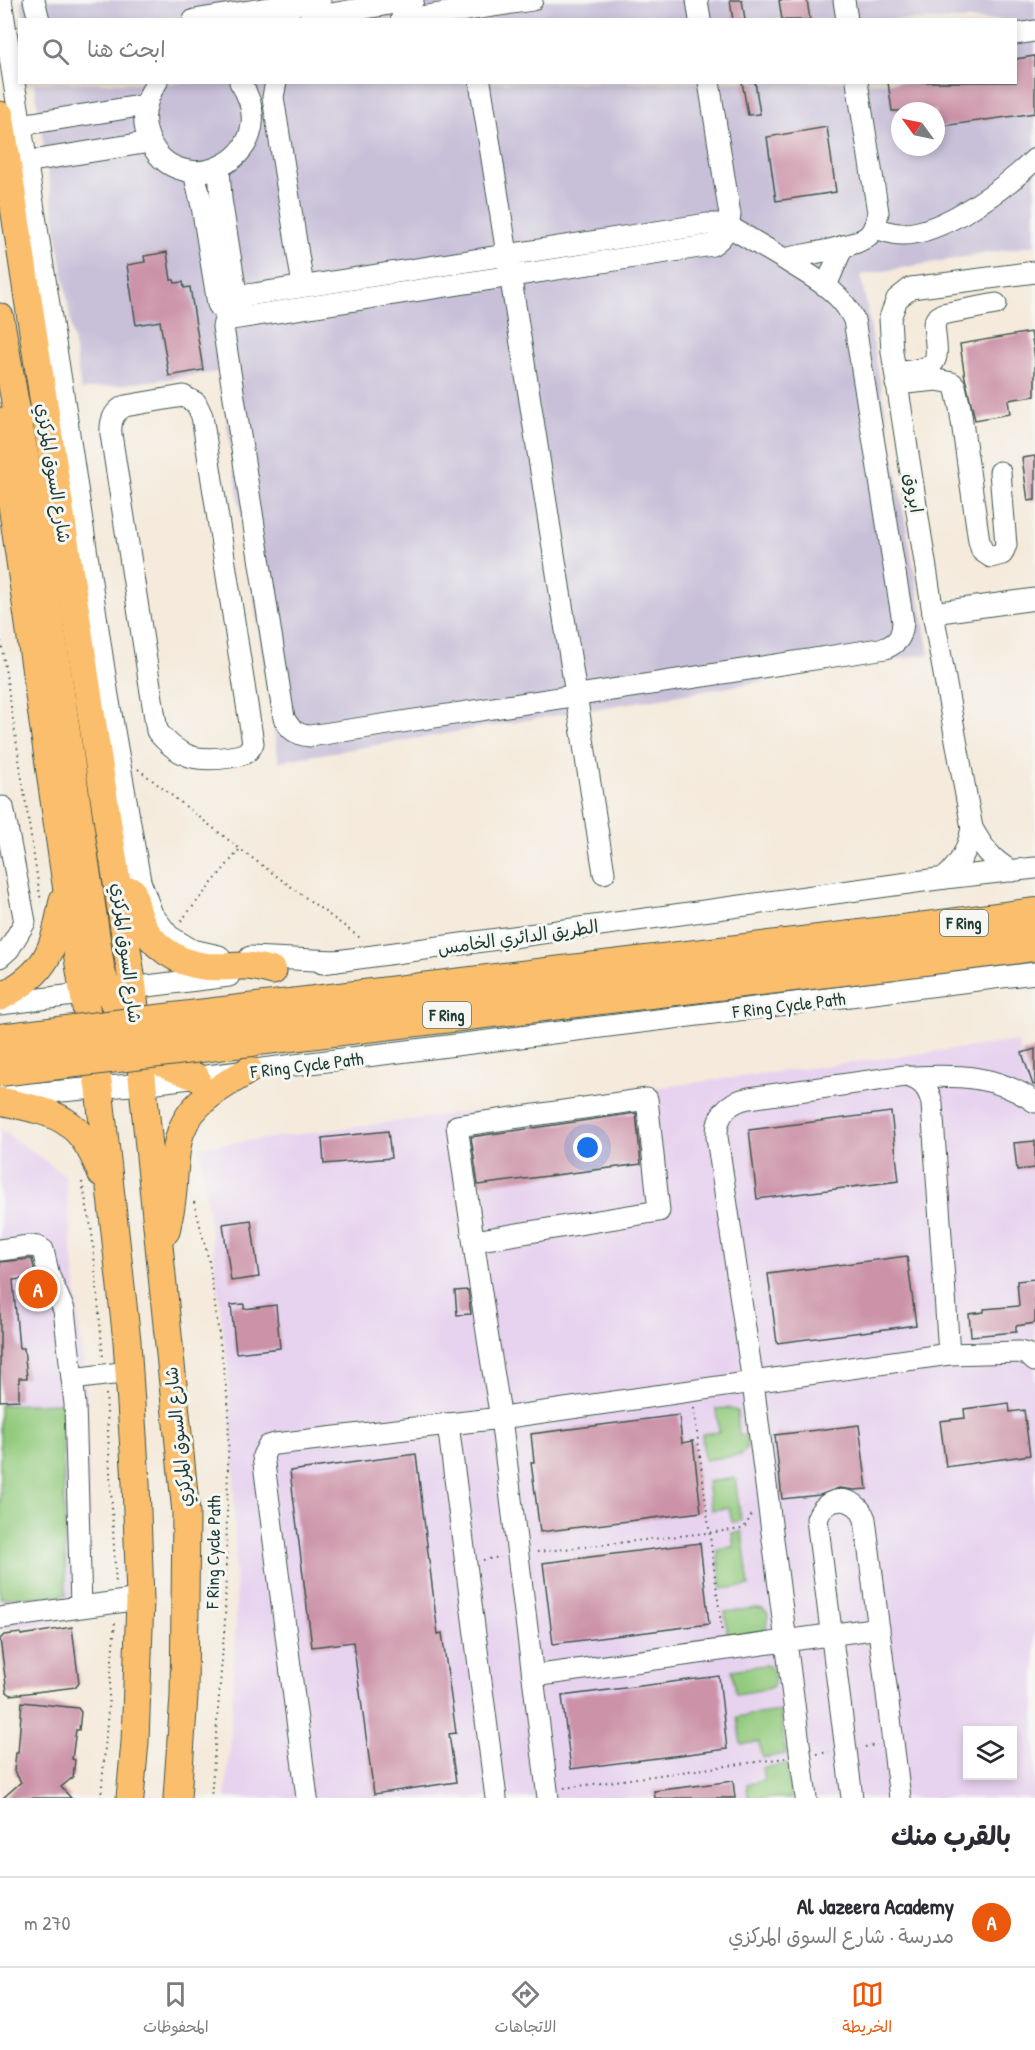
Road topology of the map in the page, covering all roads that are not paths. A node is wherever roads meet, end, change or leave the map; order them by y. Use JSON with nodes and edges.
{"nodes":[{"id":1,"x":1,"y":0,"type":"edge"},
{"id":2,"x":320,"y":0,"type":"edge"},
{"id":3,"x":413,"y":0,"type":"edge"},
{"id":4,"x":532,"y":0,"type":"edge"},
{"id":5,"x":697,"y":0,"type":"edge"},
{"id":6,"x":843,"y":0,"type":"edge"},
{"id":7,"x":289,"y":12,"type":"edge"},
{"id":8,"x":469,"y":14,"type":"edge"},
{"id":9,"x":218,"y":18,"type":"edge"},
{"id":10,"x":312,"y":18,"type":"edge"},
{"id":11,"x":424,"y":18,"type":"edge"},
{"id":12,"x":700,"y":18,"type":"edge"},
{"id":13,"x":847,"y":18,"type":"edge"},
{"id":14,"x":1035,"y":31,"type":"edge"},
{"id":15,"x":1017,"y":34,"type":"edge"},
{"id":16,"x":157,"y":84,"type":"edge"},
{"id":17,"x":276,"y":84,"type":"edge"},
{"id":18,"x":480,"y":84,"type":"edge"},
{"id":19,"x":710,"y":84,"type":"edge"},
{"id":20,"x":857,"y":84,"type":"edge"},
{"id":21,"x":248,"y":87,"type":"edge"},
{"id":22,"x":146,"y":105,"type":"junction"},
{"id":23,"x":10,"y":120,"type":"edge"},
{"id":24,"x":150,"y":142,"type":"junction"},
{"id":25,"x":1035,"y":159,"type":"edge"},
{"id":26,"x":25,"y":160,"type":"junction"},
{"id":27,"x":219,"y":168,"type":"junction"},
{"id":28,"x":194,"y":172,"type":"junction"},
{"id":29,"x":728,"y":226,"type":"junction"},
{"id":30,"x":874,"y":227,"type":"junction"},
{"id":31,"x":0,"y":228,"type":"edge"},
{"id":32,"x":843,"y":246,"type":"junction"},
{"id":33,"x":507,"y":255,"type":"junction"},
{"id":34,"x":784,"y":259,"type":"junction"},
{"id":35,"x":1035,"y":272,"type":"edge"},
{"id":36,"x":24,"y":275,"type":"junction"},
{"id":37,"x":510,"y":277,"type":"junction"},
{"id":38,"x":303,"y":286,"type":"junction"},
{"id":39,"x":826,"y":286,"type":"junction"},
{"id":40,"x":996,"y":304,"type":"dead end"},
{"id":41,"x":234,"y":312,"type":"junction"},
{"id":42,"x":0,"y":317,"type":"edge"},
{"id":43,"x":895,"y":379,"type":"junction"},
{"id":44,"x":0,"y":421,"type":"edge"},
{"id":45,"x":1000,"y":472,"type":"dead end"},
{"id":46,"x":4,"y":478,"type":"edge"},
{"id":47,"x":1035,"y":599,"type":"edge"},
{"id":48,"x":139,"y":610,"type":"joint"},
{"id":49,"x":933,"y":613,"type":"junction"},
{"id":50,"x":576,"y":694,"type":"junction"},
{"id":51,"x":1,"y":802,"type":"edge"},
{"id":52,"x":108,"y":812,"type":"junction"},
{"id":53,"x":972,"y":828,"type":"junction"},
{"id":54,"x":1035,"y":868,"type":"edge"},
{"id":55,"x":1012,"y":871,"type":"junction"},
{"id":56,"x":604,"y":873,"type":"dead end"},
{"id":57,"x":945,"y":878,"type":"junction"},
{"id":58,"x":66,"y":884,"type":"junction"},
{"id":59,"x":1035,"y":914,"type":"edge"},
{"id":60,"x":1035,"y":945,"type":"edge"},
{"id":61,"x":0,"y":957,"type":"edge"},
{"id":62,"x":336,"y":961,"type":"junction"},
{"id":63,"x":273,"y":971,"type":"junction"},
{"id":64,"x":1035,"y":973,"type":"edge"},
{"id":65,"x":108,"y":991,"type":"junction"},
{"id":66,"x":0,"y":997,"type":"edge"},
{"id":67,"x":0,"y":1004,"type":"edge"},
{"id":68,"x":0,"y":1040,"type":"edge"},
{"id":69,"x":138,"y":1042,"type":"junction"},
{"id":70,"x":0,"y":1070,"type":"edge"},
{"id":71,"x":249,"y":1070,"type":"junction"},
{"id":72,"x":196,"y":1077,"type":"junction"},
{"id":73,"x":914,"y":1077,"type":"junction"},
{"id":74,"x":142,"y":1084,"type":"junction"},
{"id":75,"x":99,"y":1088,"type":"junction"},
{"id":76,"x":0,"y":1099,"type":"edge"},
{"id":77,"x":1035,"y":1102,"type":"edge"},
{"id":78,"x":111,"y":1201,"type":"junction"},
{"id":79,"x":474,"y":1241,"type":"junction"},
{"id":80,"x":0,"y":1250,"type":"edge"},
{"id":81,"x":160,"y":1262,"type":"junction"},
{"id":82,"x":949,"y":1354,"type":"junction"},
{"id":83,"x":1032,"y":1356,"type":"edge"},
{"id":84,"x":117,"y":1373,"type":"junction"},
{"id":85,"x":72,"y":1379,"type":"junction"},
{"id":86,"x":753,"y":1383,"type":"junction"},
{"id":87,"x":501,"y":1418,"type":"junction"},
{"id":88,"x":448,"y":1425,"type":"junction"},
{"id":89,"x":128,"y":1600,"type":"junction"},
{"id":90,"x":81,"y":1606,"type":"junction"},
{"id":91,"x":0,"y":1618,"type":"edge"},
{"id":92,"x":879,"y":1628,"type":"junction"},
{"id":93,"x":831,"y":1634,"type":"junction"},
{"id":94,"x":786,"y":1641,"type":"junction"},
{"id":95,"x":533,"y":1676,"type":"junction"},
{"id":96,"x":135,"y":1742,"type":"junction"},
{"id":97,"x":547,"y":1794,"type":"edge"},
{"id":98,"x":121,"y":1798,"type":"edge"},
{"id":99,"x":130,"y":1798,"type":"edge"},
{"id":100,"x":177,"y":1798,"type":"edge"},
{"id":101,"x":307,"y":1798,"type":"edge"},
{"id":102,"x":496,"y":1798,"type":"edge"},
{"id":103,"x":806,"y":1798,"type":"edge"},
{"id":104,"x":852,"y":1798,"type":"edge"},
{"id":105,"x":900,"y":1798,"type":"edge"}],
"edges":[{"from":1,"to":23,"type":"street","name":"شارع السوق المركزي"},
{"from":2,"to":7,"type":"street"},
{"from":3,"to":10,"type":"street"},
{"from":4,"to":8,"type":"street"},
{"from":5,"to":12,"type":"street"},
{"from":6,"to":13,"type":"street"},
{"from":7,"to":9,"type":"street"},
{"from":8,"to":11,"type":"street"},
{"from":14,"to":15,"type":"street"},
{"from":16,"to":22,"type":"street"},
{"from":17,"to":38,"type":"street"},
{"from":18,"to":33,"type":"street"},
{"from":19,"to":29,"type":"street"},
{"from":20,"to":30,"type":"street"},
{"from":21,"to":27,"type":"street"},
{"from":22,"to":23,"type":"street"},
{"from":22,"to":24,"type":"street"},
{"from":23,"to":26,"type":"street","name":"شارع السوق المركزي"},
{"from":23,"to":36,"type":"main road","name":"شارع السوق المركزي"},
{"from":24,"to":26,"type":"street"},
{"from":24,"to":28,"type":"street"},
{"from":25,"to":30,"type":"street"},
{"from":26,"to":62,"type":"street","name":"شارع السوق المركزي"},
{"from":27,"to":28,"type":"street"},
{"from":27,"to":41,"type":"street"},
{"from":28,"to":41,"type":"street"},
{"from":29,"to":33,"type":"street"},
{"from":29,"to":34,"type":"street"},
{"from":29,"to":37,"type":"street"},
{"from":30,"to":32,"type":"street"},
{"from":31,"to":36,"type":"main road"},
{"from":32,"to":34,"type":"street"},
{"from":32,"to":39,"type":"street"},
{"from":33,"to":37,"type":"street"},
{"from":33,"to":38,"type":"street"},
{"from":34,"to":39,"type":"street"},
{"from":35,"to":43,"type":"street","name":"ابروق"},
{"from":36,"to":52,"type":"main road","name":"شارع السوق المركزي"},
{"from":37,"to":41,"type":"street"},
{"from":37,"to":50,"type":"street"},
{"from":38,"to":41,"type":"street"},
{"from":39,"to":50,"type":"street"},
{"from":40,"to":43,"type":"street"},
{"from":41,"to":50,"type":"street"},
{"from":42,"to":65,"type":"main road"},
{"from":43,"to":45,"type":"street"},
{"from":43,"to":49,"type":"street","name":"ابروق"},
{"from":44,"to":46,"type":"main road","name":"شارع السوق المركزي"},
{"from":46,"to":58,"type":"main road","name":"شارع السوق المركزي"},
{"from":47,"to":49,"type":"street"},
{"from":48,"to":48,"type":"street"},
{"from":49,"to":53,"type":"street","name":"ابروق"},
{"from":50,"to":56,"type":"street"},
{"from":51,"to":61,"type":"street"},
{"from":52,"to":63,"type":"main road"},
{"from":52,"to":65,"type":"main road","name":"شارع السوق المركزي"},
{"from":53,"to":55,"type":"street","name":"ابروق"},
{"from":53,"to":57,"type":"street","name":"ابروق"},
{"from":54,"to":55,"type":"street","name":"الطريق الدائري الخامس"},
{"from":55,"to":57,"type":"street","name":"الطريق الدائري الخامس"},
{"from":57,"to":62,"type":"street","name":"الطريق الدائري الخامس"},
{"from":58,"to":65,"type":"main road","name":"شارع السوق المركزي"},
{"from":58,"to":66,"type":"main road"},
{"from":59,"to":68,"type":"highway","number":"F Ring","bridge":true},
{"from":60,"to":70,"type":"highway","number":"F Ring","bridge":true},
{"from":62,"to":63,"type":"street","name":"الطريق الدائري الخامس"},
{"from":63,"to":65,"type":"street","name":"الطريق الدائري الخامس"},
{"from":64,"to":71,"type":"street"},
{"from":65,"to":67,"type":"street","name":"الطريق الدائري الخامس"},
{"from":65,"to":69,"type":"main road"},
{"from":65,"to":75,"type":"main road","name":"شارع السوق المركزي"},
{"from":69,"to":72,"type":"main road"},
{"from":69,"to":74,"type":"main road","name":"شارع السوق المركزي"},
{"from":71,"to":72,"type":"street"},
{"from":71,"to":81,"type":"main road"},
{"from":72,"to":74,"type":"street"},
{"from":73,"to":77,"type":"street"},
{"from":73,"to":82,"type":"street"},
{"from":73,"to":86,"type":"street"},
{"from":74,"to":75,"type":"street"},
{"from":74,"to":81,"type":"main road","name":"شارع السوق المركزي"},
{"from":75,"to":76,"type":"street"},
{"from":75,"to":78,"type":"main road","name":"شارع السوق المركزي"},
{"from":76,"to":78,"type":"main road"},
{"from":78,"to":84,"type":"main road","name":"شارع السوق المركزي"},
{"from":79,"to":79,"type":"street"},
{"from":79,"to":87,"type":"street"},
{"from":80,"to":85,"type":"street"},
{"from":81,"to":100,"type":"main road","name":"شارع السوق المركزي"},
{"from":82,"to":83,"type":"street"},
{"from":82,"to":86,"type":"street"},
{"from":84,"to":85,"type":"street"},
{"from":84,"to":89,"type":"main road","name":"شارع السوق المركزي"},
{"from":85,"to":90,"type":"street"},
{"from":86,"to":87,"type":"street"},
{"from":86,"to":94,"type":"street"},
{"from":87,"to":88,"type":"street"},
{"from":87,"to":95,"type":"street"},
{"from":88,"to":101,"type":"street"},
{"from":88,"to":102,"type":"street"},
{"from":89,"to":90,"type":"street"},
{"from":89,"to":96,"type":"main road","name":"شارع السوق المركزي"},
{"from":90,"to":91,"type":"street"},
{"from":92,"to":93,"type":"street"},
{"from":92,"to":93,"type":"street"},
{"from":92,"to":105,"type":"street"},
{"from":93,"to":94,"type":"street"},
{"from":93,"to":104,"type":"street"},
{"from":94,"to":95,"type":"street"},
{"from":94,"to":103,"type":"street"},
{"from":95,"to":97,"type":"street"},
{"from":96,"to":98,"type":"street","name":"شارع السوق المركزي"},
{"from":96,"to":99,"type":"main road","name":"شارع السوق المركزي"}]}
